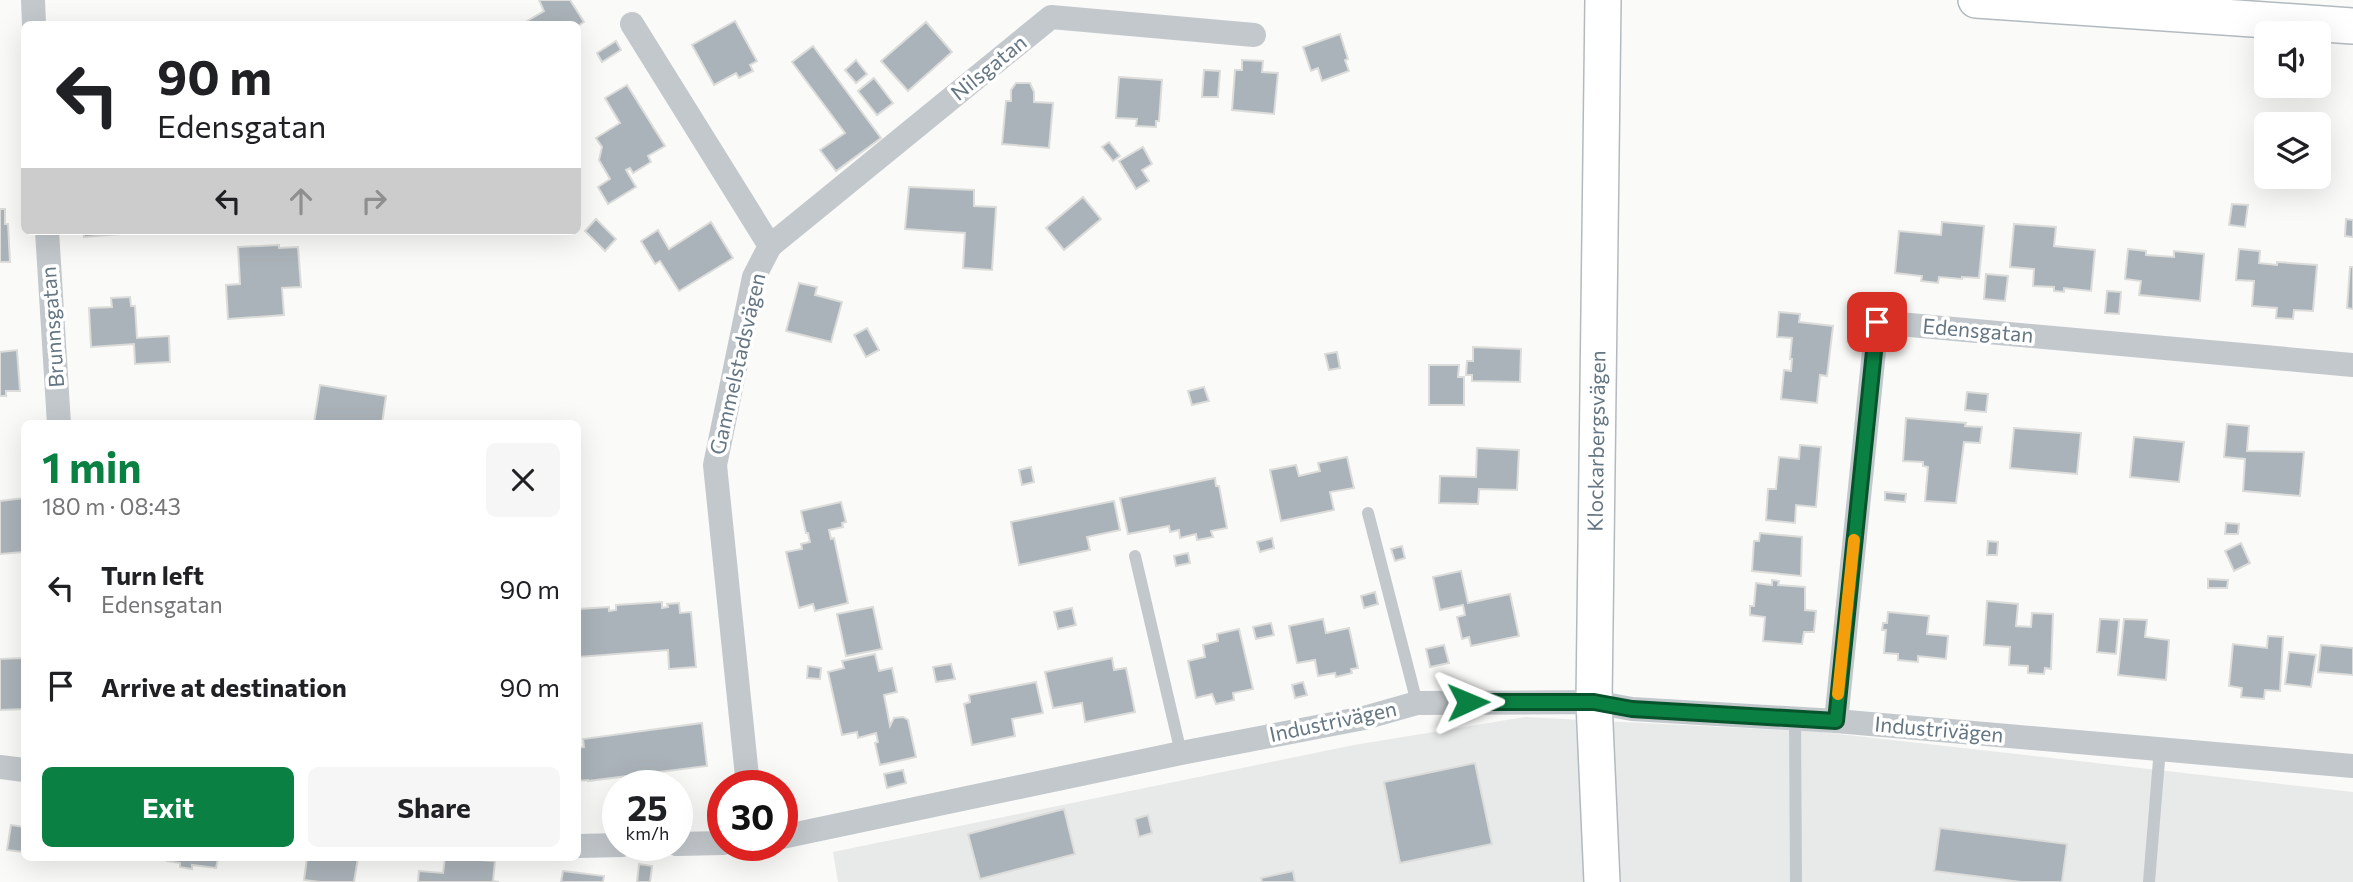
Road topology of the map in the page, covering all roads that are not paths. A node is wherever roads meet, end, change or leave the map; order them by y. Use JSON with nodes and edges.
{"nodes":[{"id":1,"x":33,"y":0,"type":"edge"},
{"id":2,"x":1604,"y":0,"type":"edge"},
{"id":3,"x":1976,"y":0,"type":"edge"},
{"id":4,"x":34,"y":21,"type":"edge"},
{"id":5,"x":632,"y":24,"type":"dead end"},
{"id":6,"x":2353,"y":26,"type":"edge"},
{"id":7,"x":1254,"y":34,"type":"dead end"},
{"id":8,"x":47,"y":235,"type":"edge"},
{"id":9,"x":769,"y":246,"type":"junction"},
{"id":10,"x":2353,"y":365,"type":"edge"},
{"id":11,"x":60,"y":420,"type":"edge"},
{"id":12,"x":1368,"y":513,"type":"dead end"},
{"id":13,"x":1135,"y":556,"type":"dead end"},
{"id":14,"x":1594,"y":702,"type":"junction"},
{"id":15,"x":1417,"y":703,"type":"junction"},
{"id":16,"x":1795,"y":718,"type":"junction"},
{"id":17,"x":1836,"y":721,"type":"junction"},
{"id":18,"x":2160,"y":748,"type":"junction"},
{"id":19,"x":1181,"y":753,"type":"junction"},
{"id":20,"x":0,"y":766,"type":"edge"},
{"id":21,"x":2353,"y":766,"type":"edge"},
{"id":22,"x":21,"y":770,"type":"edge"},
{"id":23,"x":746,"y":770,"type":"edge"},
{"id":24,"x":798,"y":834,"type":"edge"},
{"id":25,"x":602,"y":845,"type":"edge"},
{"id":26,"x":581,"y":846,"type":"edge"},
{"id":27,"x":1602,"y":882,"type":"edge"},
{"id":28,"x":1796,"y":882,"type":"edge"},
{"id":29,"x":2149,"y":882,"type":"edge"}],
"edges":[{"from":1,"to":4,"type":"street"},
{"from":2,"to":14,"type":"main road","name":"Klockarbergsvägen"},
{"from":3,"to":6,"type":"main road"},
{"from":5,"to":9,"type":"street","name":"Gammelstadsvägen"},
{"from":7,"to":9,"type":"street","name":"Nilsgatan"},
{"from":8,"to":11,"type":"street","name":"Brunnsgatan"},
{"from":9,"to":23,"type":"street","name":"Gammelstadsvägen"},
{"from":10,"to":17,"type":"street","name":"Edensgatan"},
{"from":12,"to":15,"type":"lane"},
{"from":13,"to":19,"type":"lane"},
{"from":14,"to":15,"type":"street","name":"Industrivägen"},
{"from":14,"to":16,"type":"street","name":"Industrivägen"},
{"from":14,"to":27,"type":"main road","name":"Klockarbergsvägen"},
{"from":15,"to":19,"type":"street","name":"Industrivägen"},
{"from":16,"to":17,"type":"street","name":"Industrivägen"},
{"from":16,"to":28,"type":"lane"},
{"from":17,"to":18,"type":"street","name":"Industrivägen"},
{"from":18,"to":21,"type":"street","name":"Industrivägen"},
{"from":18,"to":29,"type":"lane"},
{"from":19,"to":24,"type":"street","name":"Industrivägen"},
{"from":20,"to":22,"type":"street"},
{"from":25,"to":26,"type":"street"}]}
